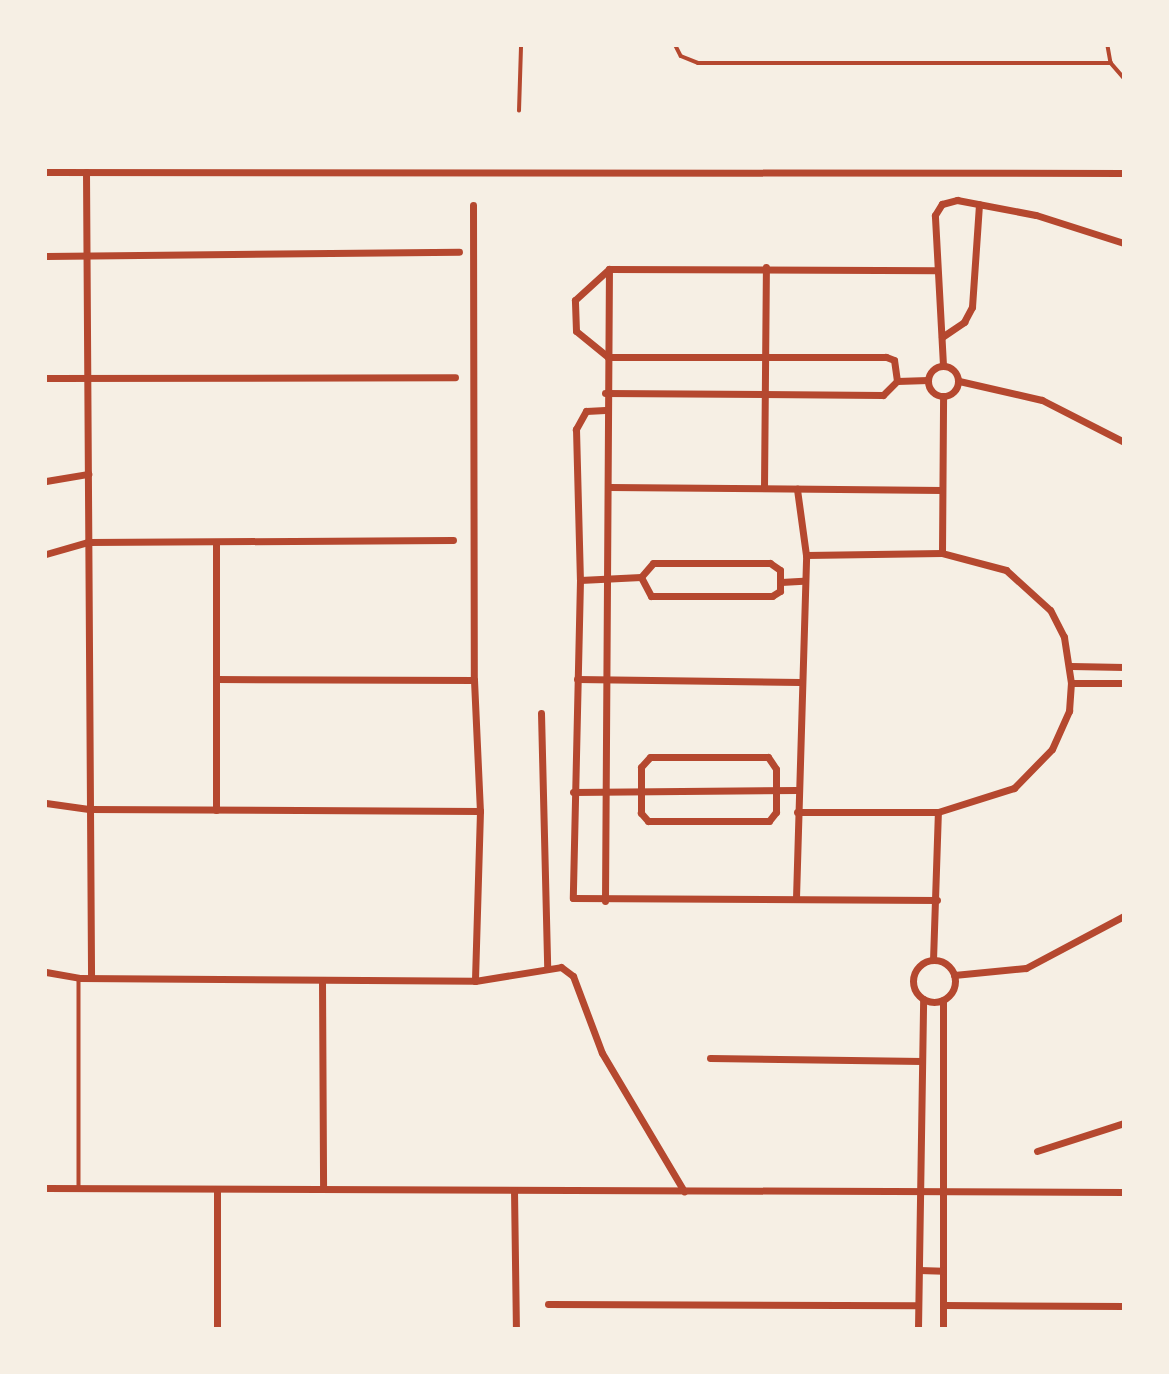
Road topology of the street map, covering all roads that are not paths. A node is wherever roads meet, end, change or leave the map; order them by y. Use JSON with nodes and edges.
{"nodes":[{"id":1,"x":521,"y":46,"type":"edge"},
{"id":2,"x":676,"y":46,"type":"edge"},
{"id":3,"x":1108,"y":46,"type":"edge"},
{"id":4,"x":1111,"y":63,"type":"junction"},
{"id":5,"x":1124,"y":78,"type":"edge"},
{"id":6,"x":519,"y":111,"type":"dead end"},
{"id":7,"x":46,"y":172,"type":"edge"},
{"id":8,"x":86,"y":172,"type":"junction"},
{"id":9,"x":1124,"y":173,"type":"edge"},
{"id":10,"x":979,"y":204,"type":"junction"},
{"id":11,"x":472,"y":205,"type":"dead end"},
{"id":12,"x":1124,"y":243,"type":"edge"},
{"id":13,"x":459,"y":252,"type":"dead end"},
{"id":14,"x":86,"y":253,"type":"junction"},
{"id":15,"x":46,"y":256,"type":"edge"},
{"id":16,"x":766,"y":267,"type":"junction"},
{"id":17,"x":609,"y":269,"type":"junction"},
{"id":18,"x":937,"y":270,"type":"junction"},
{"id":19,"x":942,"y":337,"type":"junction"},
{"id":20,"x":608,"y":357,"type":"junction"},
{"id":21,"x":765,"y":359,"type":"junction"},
{"id":22,"x":943,"y":365,"type":"junction"},
{"id":23,"x":87,"y":375,"type":"junction"},
{"id":24,"x":455,"y":377,"type":"dead end"},
{"id":25,"x":46,"y":378,"type":"edge"},
{"id":26,"x":928,"y":380,"type":"junction"},
{"id":27,"x":897,"y":381,"type":"junction"},
{"id":28,"x":959,"y":381,"type":"junction"},
{"id":29,"x":605,"y":393,"type":"junction"},
{"id":30,"x":764,"y":393,"type":"junction"},
{"id":31,"x":943,"y":396,"type":"junction"},
{"id":32,"x":605,"y":410,"type":"junction"},
{"id":33,"x":1124,"y":442,"type":"edge"},
{"id":34,"x":88,"y":474,"type":"junction"},
{"id":35,"x":46,"y":481,"type":"edge"},
{"id":36,"x":609,"y":486,"type":"junction"},
{"id":37,"x":764,"y":488,"type":"junction"},
{"id":38,"x":797,"y":489,"type":"junction"},
{"id":39,"x":942,"y":490,"type":"junction"},
{"id":40,"x":453,"y":540,"type":"dead end"},
{"id":41,"x":88,"y":542,"type":"junction"},
{"id":42,"x":216,"y":542,"type":"junction"},
{"id":43,"x":942,"y":553,"type":"junction"},
{"id":44,"x":46,"y":554,"type":"edge"},
{"id":45,"x":806,"y":555,"type":"junction"},
{"id":46,"x":640,"y":578,"type":"junction"},
{"id":47,"x":611,"y":579,"type":"junction"},
{"id":48,"x":580,"y":580,"type":"junction"},
{"id":49,"x":803,"y":581,"type":"junction"},
{"id":50,"x":781,"y":582,"type":"junction"},
{"id":51,"x":1071,"y":666,"type":"junction"},
{"id":52,"x":1124,"y":667,"type":"edge"},
{"id":53,"x":216,"y":678,"type":"junction"},
{"id":54,"x":577,"y":678,"type":"junction"},
{"id":55,"x":609,"y":679,"type":"junction"},
{"id":56,"x":474,"y":680,"type":"junction"},
{"id":57,"x":800,"y":682,"type":"junction"},
{"id":58,"x":1071,"y":683,"type":"junction"},
{"id":59,"x":1124,"y":683,"type":"edge"},
{"id":60,"x":541,"y":713,"type":"dead end"},
{"id":61,"x":607,"y":790,"type":"junction"},
{"id":62,"x":640,"y":790,"type":"junction"},
{"id":63,"x":776,"y":790,"type":"junction"},
{"id":64,"x":798,"y":790,"type":"junction"},
{"id":65,"x":573,"y":792,"type":"junction"},
{"id":66,"x":46,"y":803,"type":"edge"},
{"id":67,"x":89,"y":809,"type":"junction"},
{"id":68,"x":216,"y":810,"type":"junction"},
{"id":69,"x":480,"y":811,"type":"junction"},
{"id":70,"x":797,"y":812,"type":"junction"},
{"id":71,"x":937,"y":812,"type":"junction"},
{"id":72,"x":796,"y":898,"type":"junction"},
{"id":73,"x":937,"y":900,"type":"junction"},
{"id":74,"x":605,"y":901,"type":"junction"},
{"id":75,"x":1124,"y":916,"type":"edge"},
{"id":76,"x":933,"y":960,"type":"junction"},
{"id":77,"x":547,"y":967,"type":"junction"},
{"id":78,"x":46,"y":972,"type":"edge"},
{"id":79,"x":954,"y":975,"type":"junction"},
{"id":80,"x":79,"y":978,"type":"junction"},
{"id":81,"x":91,"y":978,"type":"junction"},
{"id":82,"x":322,"y":980,"type":"junction"},
{"id":83,"x":475,"y":981,"type":"junction"},
{"id":84,"x":923,"y":999,"type":"junction"},
{"id":85,"x":943,"y":1000,"type":"junction"},
{"id":86,"x":710,"y":1058,"type":"dead end"},
{"id":87,"x":922,"y":1061,"type":"junction"},
{"id":88,"x":1124,"y":1123,"type":"edge"},
{"id":89,"x":1037,"y":1151,"type":"dead end"},
{"id":90,"x":46,"y":1188,"type":"edge"},
{"id":91,"x":79,"y":1189,"type":"junction"},
{"id":92,"x":217,"y":1189,"type":"junction"},
{"id":93,"x":323,"y":1189,"type":"junction"},
{"id":94,"x":514,"y":1190,"type":"junction"},
{"id":95,"x":684,"y":1191,"type":"junction"},
{"id":96,"x":919,"y":1191,"type":"junction"},
{"id":97,"x":943,"y":1191,"type":"junction"},
{"id":98,"x":1124,"y":1192,"type":"edge"},
{"id":99,"x":919,"y":1270,"type":"junction"},
{"id":100,"x":943,"y":1271,"type":"junction"},
{"id":101,"x":548,"y":1304,"type":"dead end"},
{"id":102,"x":918,"y":1306,"type":"junction"},
{"id":103,"x":943,"y":1306,"type":"junction"},
{"id":104,"x":1124,"y":1306,"type":"edge"},
{"id":105,"x":217,"y":1328,"type":"edge"},
{"id":106,"x":516,"y":1328,"type":"edge"},
{"id":107,"x":918,"y":1328,"type":"edge"},
{"id":108,"x":943,"y":1328,"type":"edge"}],
"edges":[{"from":1,"to":6,"type":"lane"},
{"from":2,"to":4,"type":"lane"},
{"from":3,"to":4,"type":"lane"},
{"from":4,"to":5,"type":"lane"},
{"from":7,"to":8,"type":"street"},
{"from":8,"to":9,"type":"street"},
{"from":8,"to":14,"type":"street"},
{"from":10,"to":12,"type":"street"},
{"from":10,"to":18,"type":"street"},
{"from":10,"to":19,"type":"street"},
{"from":11,"to":56,"type":"street"},
{"from":13,"to":14,"type":"street"},
{"from":14,"to":15,"type":"street"},
{"from":14,"to":23,"type":"street"},
{"from":16,"to":17,"type":"street"},
{"from":16,"to":18,"type":"street"},
{"from":16,"to":21,"type":"street"},
{"from":17,"to":20,"type":"street"},
{"from":17,"to":20,"type":"street"},
{"from":18,"to":19,"type":"street"},
{"from":19,"to":22,"type":"street"},
{"from":20,"to":21,"type":"street"},
{"from":20,"to":29,"type":"street"},
{"from":21,"to":27,"type":"street"},
{"from":21,"to":30,"type":"street"},
{"from":22,"to":26,"type":"street"},
{"from":22,"to":28,"type":"street"},
{"from":23,"to":24,"type":"street"},
{"from":23,"to":25,"type":"street"},
{"from":23,"to":34,"type":"street"},
{"from":26,"to":27,"type":"street"},
{"from":26,"to":31,"type":"street"},
{"from":27,"to":30,"type":"street"},
{"from":28,"to":31,"type":"street"},
{"from":28,"to":33,"type":"street"},
{"from":29,"to":30,"type":"street"},
{"from":29,"to":32,"type":"street"},
{"from":30,"to":37,"type":"street"},
{"from":31,"to":39,"type":"street"},
{"from":32,"to":36,"type":"street"},
{"from":32,"to":48,"type":"street"},
{"from":34,"to":35,"type":"street"},
{"from":34,"to":41,"type":"street"},
{"from":36,"to":37,"type":"street"},
{"from":36,"to":47,"type":"street"},
{"from":37,"to":38,"type":"street"},
{"from":38,"to":39,"type":"street"},
{"from":38,"to":45,"type":"street"},
{"from":39,"to":43,"type":"street"},
{"from":40,"to":42,"type":"street"},
{"from":41,"to":42,"type":"street"},
{"from":41,"to":44,"type":"street"},
{"from":41,"to":67,"type":"street"},
{"from":42,"to":53,"type":"street"},
{"from":43,"to":45,"type":"street"},
{"from":43,"to":51,"type":"street"},
{"from":45,"to":49,"type":"street"},
{"from":46,"to":47,"type":"street"},
{"from":46,"to":50,"type":"street"},
{"from":46,"to":50,"type":"street"},
{"from":47,"to":48,"type":"street"},
{"from":47,"to":55,"type":"street"},
{"from":48,"to":54,"type":"street"},
{"from":49,"to":50,"type":"street"},
{"from":49,"to":57,"type":"street"},
{"from":51,"to":52,"type":"street"},
{"from":51,"to":58,"type":"street"},
{"from":53,"to":56,"type":"street"},
{"from":53,"to":68,"type":"street"},
{"from":54,"to":55,"type":"street"},
{"from":54,"to":65,"type":"street"},
{"from":55,"to":57,"type":"street"},
{"from":55,"to":61,"type":"street"},
{"from":56,"to":69,"type":"street"},
{"from":57,"to":64,"type":"street"},
{"from":58,"to":59,"type":"street"},
{"from":58,"to":71,"type":"street"},
{"from":60,"to":77,"type":"street"},
{"from":61,"to":62,"type":"street"},
{"from":61,"to":65,"type":"street"},
{"from":61,"to":74,"type":"street"},
{"from":62,"to":63,"type":"street"},
{"from":62,"to":63,"type":"street"},
{"from":62,"to":63,"type":"street"},
{"from":63,"to":64,"type":"street"},
{"from":64,"to":70,"type":"street"},
{"from":65,"to":74,"type":"street"},
{"from":66,"to":67,"type":"street"},
{"from":67,"to":68,"type":"street"},
{"from":67,"to":81,"type":"street"},
{"from":68,"to":69,"type":"street"},
{"from":69,"to":83,"type":"street"},
{"from":70,"to":71,"type":"street"},
{"from":70,"to":72,"type":"street"},
{"from":71,"to":73,"type":"street"},
{"from":72,"to":73,"type":"street"},
{"from":72,"to":74,"type":"street"},
{"from":73,"to":76,"type":"street"},
{"from":75,"to":79,"type":"street"},
{"from":76,"to":79,"type":"street"},
{"from":76,"to":84,"type":"street"},
{"from":77,"to":83,"type":"street"},
{"from":77,"to":95,"type":"street"},
{"from":78,"to":80,"type":"street"},
{"from":79,"to":85,"type":"street"},
{"from":80,"to":81,"type":"street"},
{"from":80,"to":91,"type":"lane"},
{"from":81,"to":82,"type":"street"},
{"from":82,"to":83,"type":"street"},
{"from":82,"to":93,"type":"street"},
{"from":84,"to":85,"type":"street"},
{"from":84,"to":87,"type":"street"},
{"from":85,"to":97,"type":"street"},
{"from":86,"to":87,"type":"street"},
{"from":87,"to":96,"type":"street"},
{"from":88,"to":89,"type":"street"},
{"from":90,"to":91,"type":"street"},
{"from":91,"to":92,"type":"street"},
{"from":92,"to":93,"type":"street"},
{"from":92,"to":105,"type":"street"},
{"from":93,"to":94,"type":"street"},
{"from":94,"to":95,"type":"street"},
{"from":94,"to":106,"type":"street"},
{"from":95,"to":96,"type":"street"},
{"from":96,"to":97,"type":"street"},
{"from":96,"to":99,"type":"street"},
{"from":97,"to":98,"type":"street"},
{"from":97,"to":100,"type":"street"},
{"from":99,"to":100,"type":"street"},
{"from":99,"to":102,"type":"street"},
{"from":100,"to":103,"type":"street"},
{"from":101,"to":102,"type":"street"},
{"from":102,"to":107,"type":"street"},
{"from":103,"to":104,"type":"street"},
{"from":103,"to":108,"type":"street"}]}
